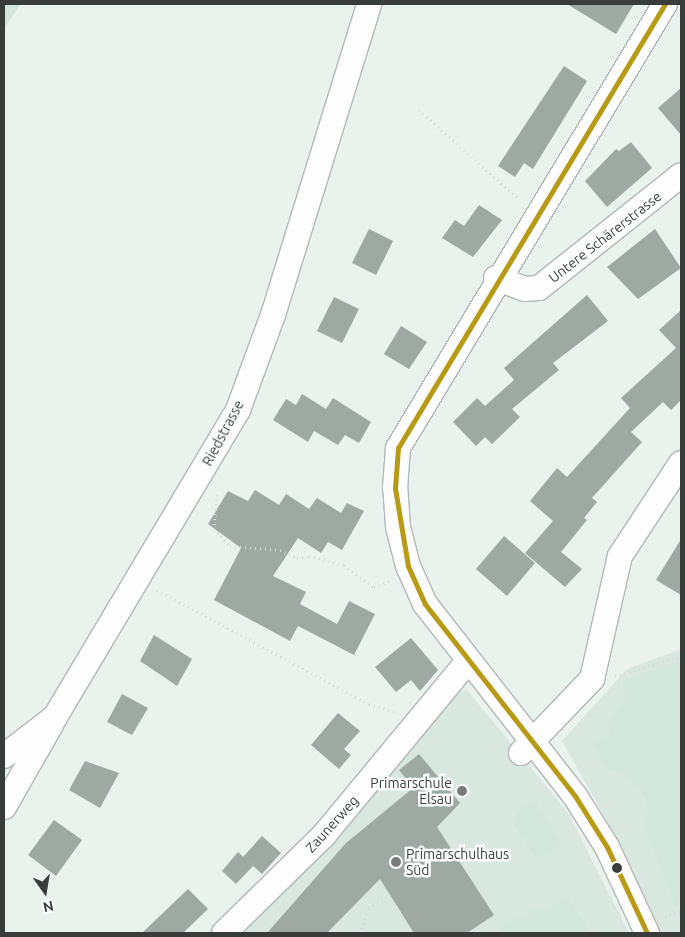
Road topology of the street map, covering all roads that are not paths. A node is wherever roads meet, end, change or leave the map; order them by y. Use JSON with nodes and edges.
{"nodes":[{"id":1,"x":369,"y":4,"type":"edge"},
{"id":2,"x":665,"y":4,"type":"edge"},
{"id":3,"x":681,"y":175,"type":"edge"},
{"id":4,"x":496,"y":278,"type":"junction"},
{"id":5,"x":681,"y":463,"type":"edge"},
{"id":6,"x":468,"y":661,"type":"junction"},
{"id":7,"x":55,"y":717,"type":"junction"},
{"id":8,"x":528,"y":746,"type":"junction"},
{"id":9,"x":4,"y":756,"type":"edge"},
{"id":10,"x":4,"y":808,"type":"edge"},
{"id":11,"x":224,"y":933,"type":"edge"},
{"id":12,"x":647,"y":933,"type":"edge"}],
"edges":[{"from":1,"to":7,"type":"street","name":"Riedstrasse"},
{"from":2,"to":4,"type":"street"},
{"from":3,"to":4,"type":"street","name":"Untere Schärerstrasse"},
{"from":4,"to":6,"type":"street"},
{"from":5,"to":8,"type":"street"},
{"from":6,"to":8,"type":"street"},
{"from":6,"to":11,"type":"street","name":"Zaunerweg"},
{"from":7,"to":9,"type":"street","name":"Riedstrasse"},
{"from":7,"to":10,"type":"street"},
{"from":8,"to":12,"type":"street"}]}
